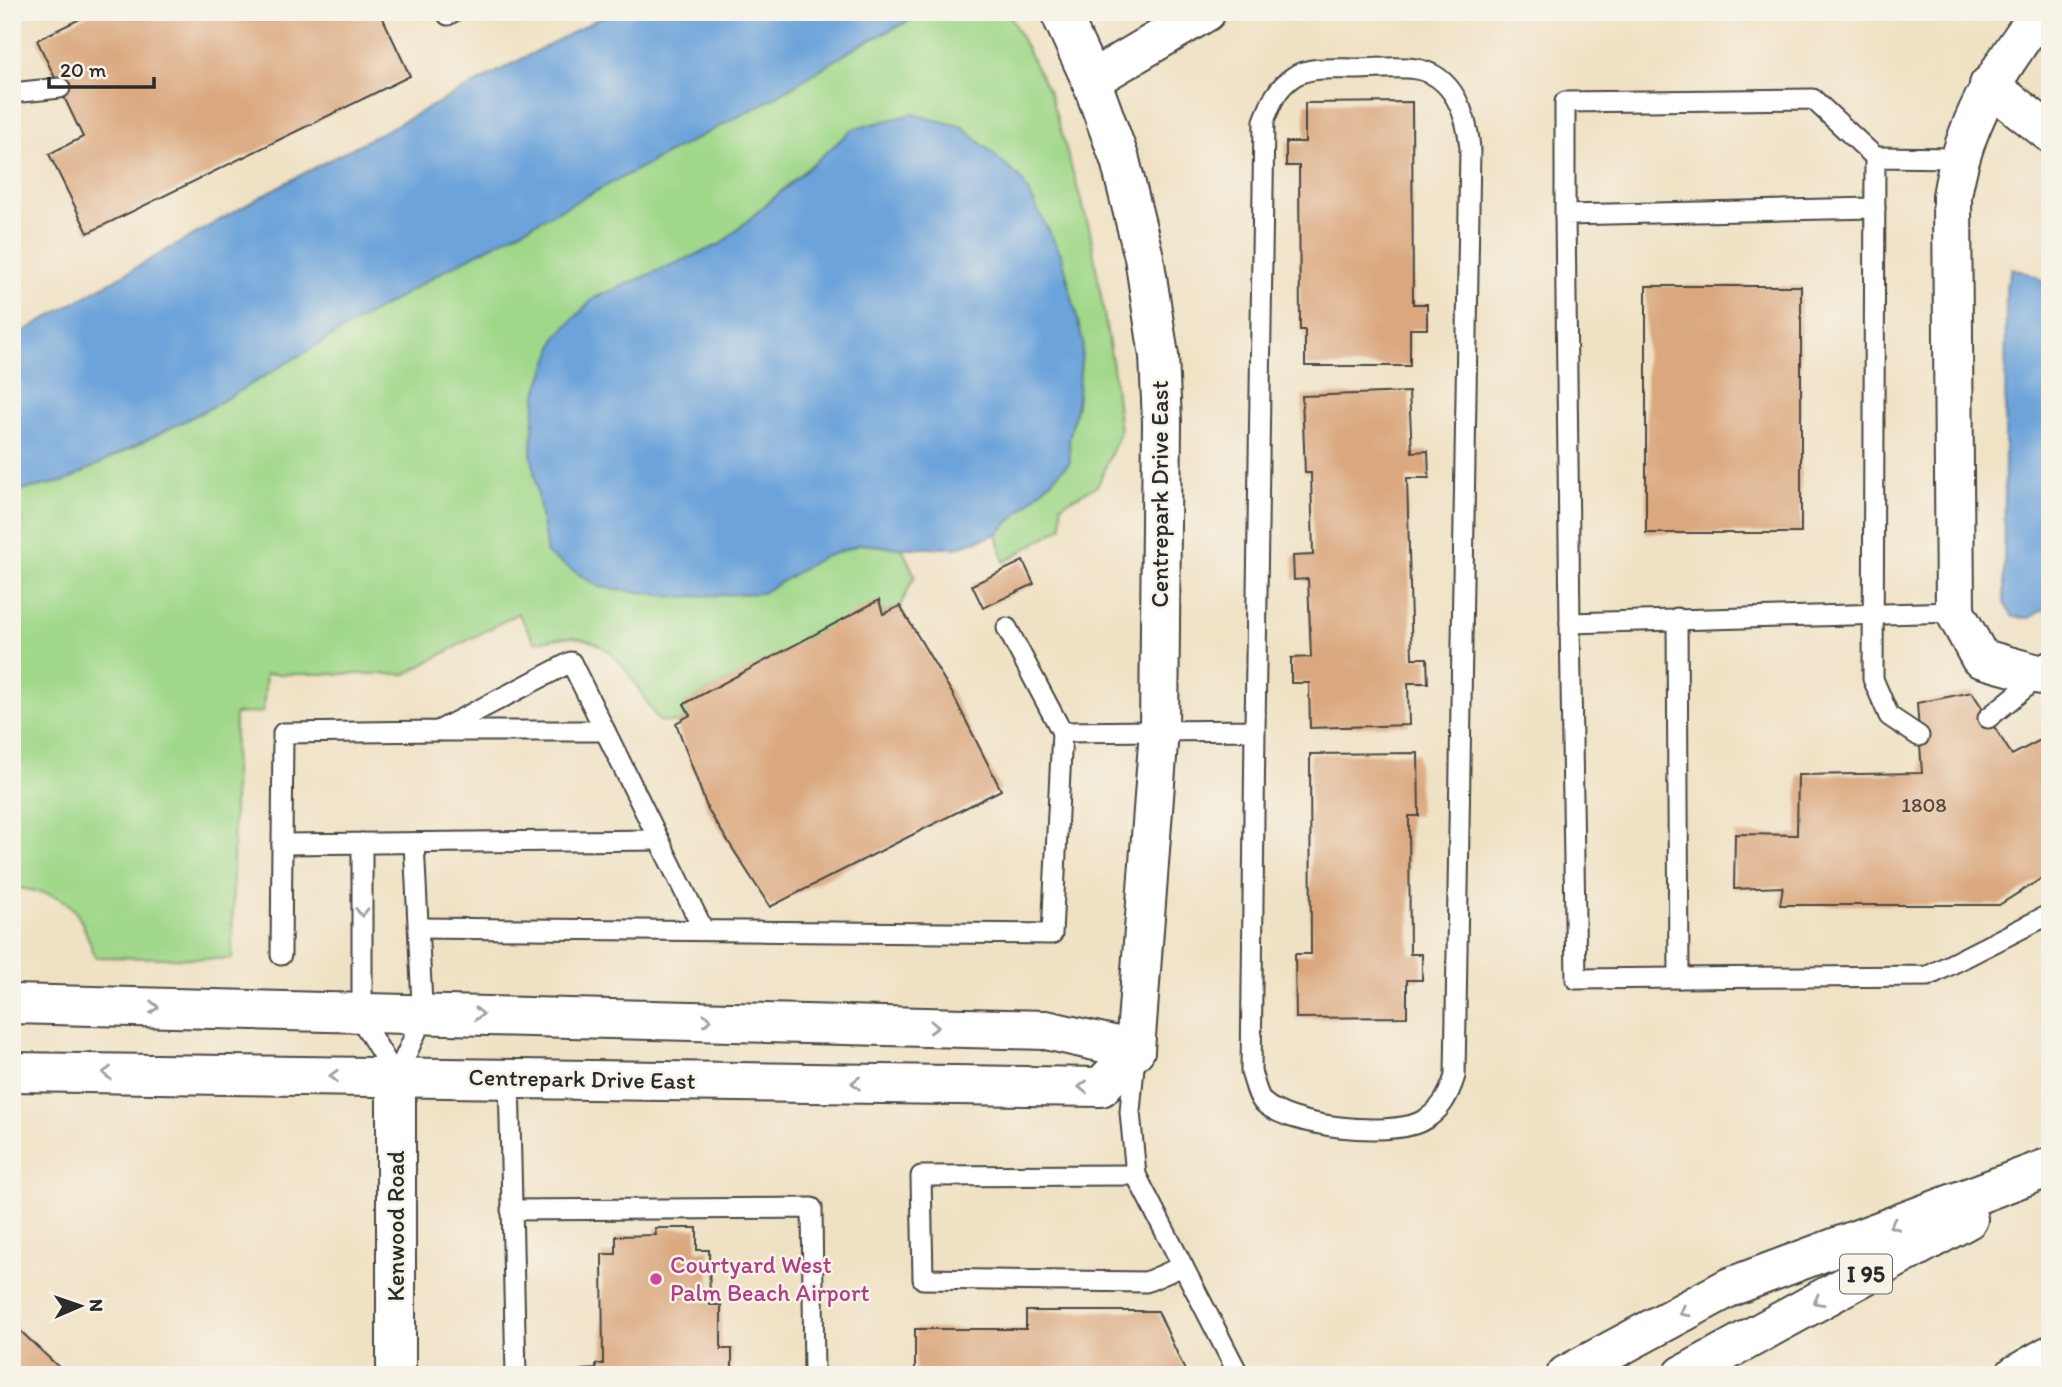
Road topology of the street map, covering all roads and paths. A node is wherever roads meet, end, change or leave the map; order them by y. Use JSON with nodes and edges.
{"nodes":[{"id":1,"x":446,"y":12,"type":"edge"},
{"id":2,"x":453,"y":12,"type":"edge"},
{"id":3,"x":1060,"y":12,"type":"edge"},
{"id":4,"x":1206,"y":12,"type":"edge"},
{"id":5,"x":2040,"y":12,"type":"edge"},
{"id":6,"x":1091,"y":80,"type":"junction"},
{"id":7,"x":1989,"y":85,"type":"junction"},
{"id":8,"x":60,"y":88,"type":"dead end"},
{"id":9,"x":12,"y":93,"type":"edge"},
{"id":10,"x":2050,"y":133,"type":"edge"},
{"id":11,"x":1875,"y":157,"type":"junction"},
{"id":12,"x":1959,"y":158,"type":"junction"},
{"id":13,"x":1875,"y":208,"type":"junction"},
{"id":14,"x":1565,"y":215,"type":"junction"},
{"id":15,"x":1955,"y":612,"type":"junction"},
{"id":16,"x":1874,"y":615,"type":"junction"},
{"id":17,"x":1676,"y":618,"type":"junction"},
{"id":18,"x":1570,"y":623,"type":"junction"},
{"id":19,"x":1006,"y":628,"type":"dead end"},
{"id":20,"x":2046,"y":673,"type":"edge"},
{"id":21,"x":1988,"y":718,"type":"dead end"},
{"id":22,"x":1159,"y":730,"type":"junction"},
{"id":23,"x":1255,"y":730,"type":"junction"},
{"id":24,"x":438,"y":731,"type":"junction"},
{"id":25,"x":605,"y":731,"type":"junction"},
{"id":26,"x":1062,"y":732,"type":"junction"},
{"id":27,"x":1919,"y":736,"type":"dead end"},
{"id":28,"x":659,"y":840,"type":"junction"},
{"id":29,"x":362,"y":843,"type":"junction"},
{"id":30,"x":414,"y":843,"type":"junction"},
{"id":31,"x":282,"y":844,"type":"junction"},
{"id":32,"x":2050,"y":914,"type":"edge"},
{"id":33,"x":419,"y":928,"type":"junction"},
{"id":34,"x":702,"y":929,"type":"junction"},
{"id":35,"x":281,"y":955,"type":"dead end"},
{"id":36,"x":1679,"y":978,"type":"junction"},
{"id":37,"x":12,"y":1003,"type":"edge"},
{"id":38,"x":361,"y":1012,"type":"junction"},
{"id":39,"x":421,"y":1012,"type":"junction"},
{"id":40,"x":1135,"y":1050,"type":"junction"},
{"id":41,"x":12,"y":1072,"type":"edge"},
{"id":42,"x":396,"y":1077,"type":"junction"},
{"id":43,"x":509,"y":1078,"type":"junction"},
{"id":44,"x":2050,"y":1167,"type":"edge"},
{"id":45,"x":2050,"y":1174,"type":"edge"},
{"id":46,"x":1136,"y":1175,"type":"junction"},
{"id":47,"x":511,"y":1210,"type":"junction"},
{"id":48,"x":1182,"y":1266,"type":"junction"},
{"id":49,"x":2050,"y":1355,"type":"edge"},
{"id":50,"x":396,"y":1375,"type":"edge"},
{"id":51,"x":516,"y":1375,"type":"edge"},
{"id":52,"x":814,"y":1375,"type":"edge"},
{"id":53,"x":1239,"y":1375,"type":"edge"},
{"id":54,"x":1566,"y":1375,"type":"edge"},
{"id":55,"x":1683,"y":1375,"type":"edge"},
{"id":56,"x":2015,"y":1375,"type":"edge"}],
"edges":[{"from":1,"to":2,"type":"lane"},
{"from":3,"to":6,"type":"main road","name":"Centrepark Drive East"},
{"from":4,"to":6,"type":"main road"},
{"from":5,"to":7,"type":"main road"},
{"from":6,"to":22,"type":"main road","name":"Centrepark Drive East"},
{"from":7,"to":10,"type":"main road"},
{"from":7,"to":12,"type":"main road"},
{"from":8,"to":9,"type":"lane"},
{"from":11,"to":12,"type":"lane"},
{"from":11,"to":13,"type":"lane"},
{"from":11,"to":14,"type":"lane"},
{"from":12,"to":15,"type":"main road"},
{"from":13,"to":14,"type":"lane"},
{"from":13,"to":16,"type":"lane"},
{"from":14,"to":18,"type":"lane"},
{"from":15,"to":16,"type":"lane"},
{"from":15,"to":20,"type":"main road"},
{"from":16,"to":17,"type":"lane"},
{"from":16,"to":27,"type":"lane"},
{"from":17,"to":18,"type":"lane"},
{"from":17,"to":36,"type":"lane"},
{"from":18,"to":36,"type":"lane"},
{"from":19,"to":26,"type":"lane"},
{"from":20,"to":21,"type":"lane"},
{"from":22,"to":23,"type":"lane"},
{"from":22,"to":26,"type":"lane"},
{"from":22,"to":40,"type":"main road","name":"Centrepark Drive East"},
{"from":23,"to":23,"type":"lane"},
{"from":24,"to":25,"type":"lane"},
{"from":24,"to":25,"type":"lane"},
{"from":24,"to":31,"type":"lane"},
{"from":25,"to":28,"type":"lane"},
{"from":26,"to":34,"type":"lane"},
{"from":28,"to":30,"type":"lane"},
{"from":28,"to":34,"type":"lane"},
{"from":29,"to":30,"type":"lane"},
{"from":29,"to":31,"type":"lane"},
{"from":29,"to":38,"type":"lane","one_way":true},
{"from":30,"to":33,"type":"lane"},
{"from":31,"to":35,"type":"lane"},
{"from":32,"to":36,"type":"lane"},
{"from":33,"to":34,"type":"lane"},
{"from":33,"to":39,"type":"lane"},
{"from":37,"to":38,"type":"main road","one_way":true},
{"from":38,"to":39,"type":"main road"},
{"from":38,"to":42,"type":"lane"},
{"from":39,"to":40,"type":"main road","one_way":true},
{"from":39,"to":42,"type":"lane"},
{"from":40,"to":43,"type":"main road","name":"Centrepark Drive East","one_way":true},
{"from":40,"to":46,"type":"lane"},
{"from":42,"to":41,"type":"main road","name":"Centrepark Drive East","one_way":true},
{"from":42,"to":43,"type":"main road","name":"Centrepark Drive East"},
{"from":42,"to":50,"type":"main road","name":"Kenwood Road"},
{"from":43,"to":47,"type":"lane"},
{"from":44,"to":54,"type":"main road","one_way":true},
{"from":45,"to":55,"type":"main road","number":"I 95","one_way":true},
{"from":46,"to":48,"type":"lane"},
{"from":46,"to":48,"type":"lane"},
{"from":47,"to":51,"type":"lane"},
{"from":47,"to":52,"type":"lane"},
{"from":48,"to":53,"type":"lane"},
{"from":49,"to":56,"type":"main road"}]}
